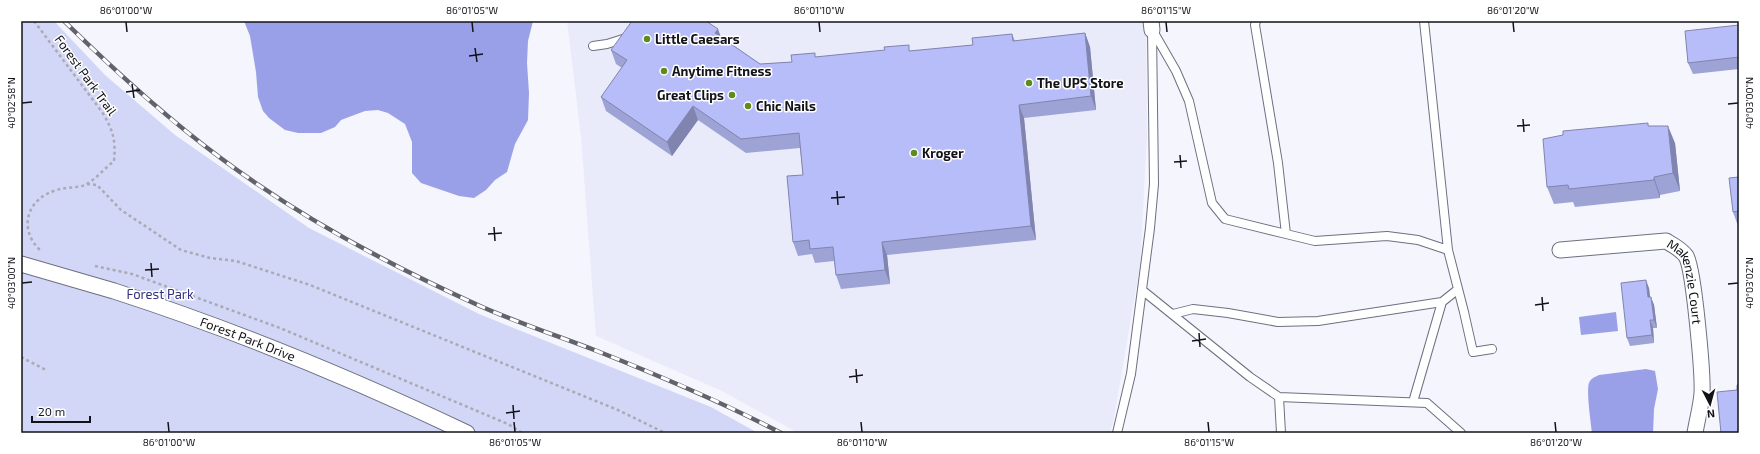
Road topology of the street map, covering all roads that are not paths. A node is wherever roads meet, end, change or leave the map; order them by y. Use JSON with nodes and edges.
{"nodes":[{"id":1,"x":1256,"y":21,"type":"edge"},
{"id":2,"x":1424,"y":21,"type":"edge"},
{"id":3,"x":1152,"y":26,"type":"edge"},
{"id":4,"x":632,"y":33,"type":"edge"},
{"id":5,"x":592,"y":46,"type":"dead end"},
{"id":6,"x":1286,"y":234,"type":"junction"},
{"id":7,"x":1448,"y":250,"type":"junction"},
{"id":8,"x":1560,"y":250,"type":"dead end"},
{"id":9,"x":21,"y":264,"type":"edge"},
{"id":10,"x":1142,"y":290,"type":"junction"},
{"id":11,"x":1457,"y":290,"type":"junction"},
{"id":12,"x":1442,"y":302,"type":"junction"},
{"id":13,"x":1173,"y":314,"type":"junction"},
{"id":14,"x":1492,"y":349,"type":"dead end"},
{"id":15,"x":1279,"y":397,"type":"junction"},
{"id":16,"x":1414,"y":402,"type":"junction"},
{"id":17,"x":467,"y":433,"type":"edge"},
{"id":18,"x":1117,"y":433,"type":"edge"},
{"id":19,"x":1281,"y":433,"type":"edge"},
{"id":20,"x":1462,"y":433,"type":"edge"},
{"id":21,"x":1695,"y":433,"type":"edge"}],
"edges":[{"from":1,"to":6,"type":"lane"},
{"from":2,"to":7,"type":"lane"},
{"from":3,"to":6,"type":"lane"},
{"from":3,"to":10,"type":"lane"},
{"from":4,"to":5,"type":"lane"},
{"from":6,"to":7,"type":"lane"},
{"from":7,"to":11,"type":"lane"},
{"from":8,"to":21,"type":"street","name":"Makenzie Court"},
{"from":9,"to":17,"type":"street","name":"Forest Park Drive"},
{"from":10,"to":13,"type":"lane"},
{"from":10,"to":18,"type":"lane"},
{"from":11,"to":12,"type":"lane"},
{"from":11,"to":14,"type":"lane"},
{"from":12,"to":13,"type":"lane"},
{"from":12,"to":16,"type":"lane"},
{"from":13,"to":15,"type":"lane"},
{"from":15,"to":16,"type":"lane"},
{"from":15,"to":19,"type":"lane"},
{"from":16,"to":20,"type":"lane"}]}
